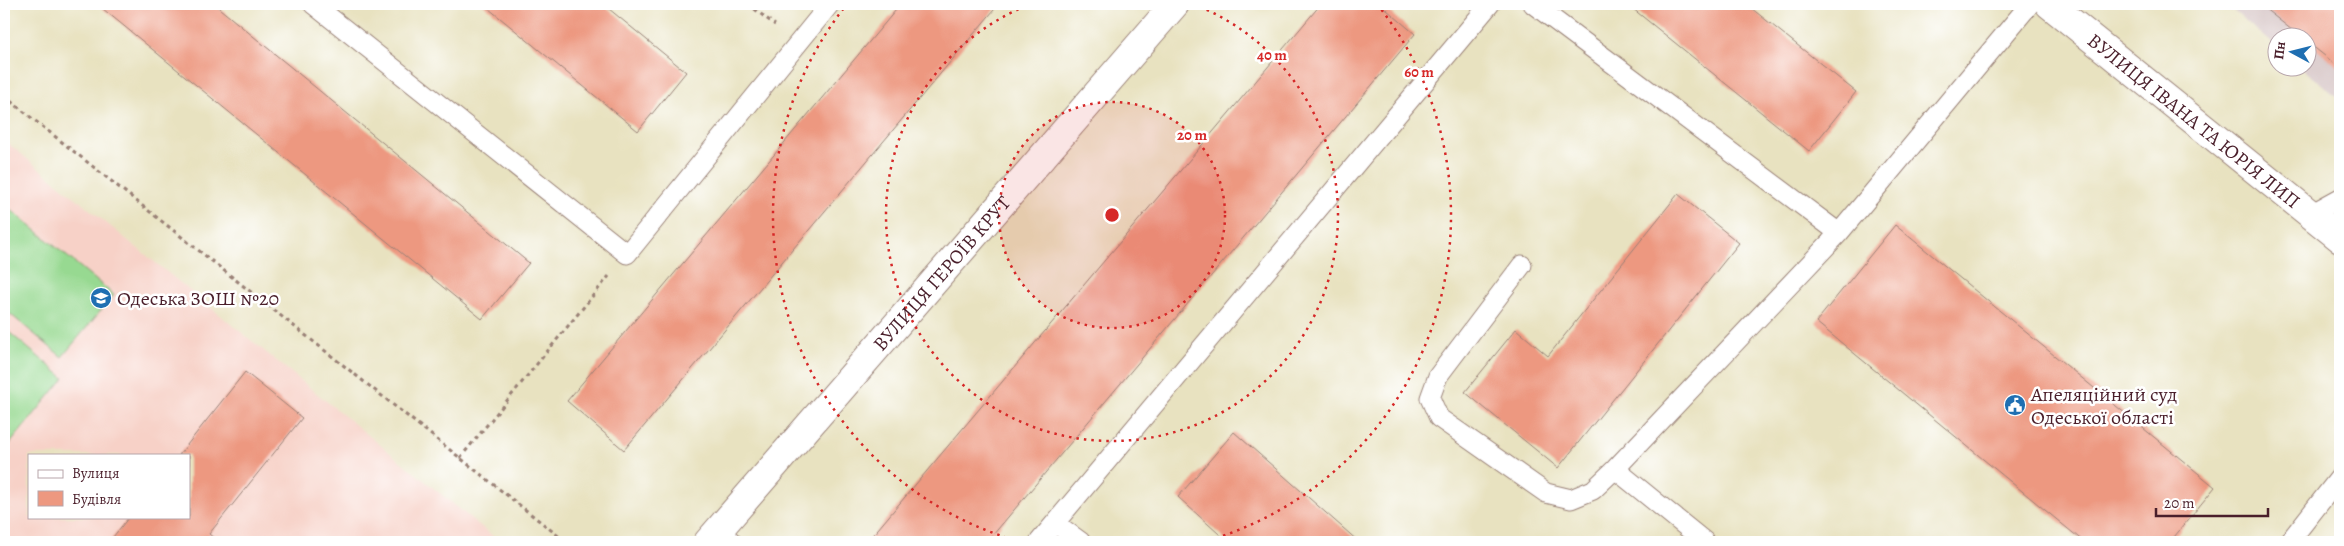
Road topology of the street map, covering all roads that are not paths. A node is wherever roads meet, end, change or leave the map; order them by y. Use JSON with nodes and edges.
{"nodes":[{"id":1,"x":313,"y":4,"type":"edge"},
{"id":2,"x":830,"y":4,"type":"edge"},
{"id":3,"x":1175,"y":4,"type":"edge"},
{"id":4,"x":1490,"y":4,"type":"edge"},
{"id":5,"x":1533,"y":4,"type":"edge"},
{"id":6,"x":2030,"y":4,"type":"edge"},
{"id":7,"x":2049,"y":4,"type":"edge"},
{"id":8,"x":2340,"y":198,"type":"edge"},
{"id":9,"x":2311,"y":214,"type":"junction"},
{"id":10,"x":1839,"y":233,"type":"junction"},
{"id":11,"x":2340,"y":238,"type":"edge"},
{"id":12,"x":1522,"y":265,"type":"dead end"},
{"id":13,"x":1615,"y":469,"type":"junction"},
{"id":14,"x":2340,"y":477,"type":"edge"},
{"id":15,"x":1055,"y":523,"type":"junction"},
{"id":16,"x":719,"y":538,"type":"edge"},
{"id":17,"x":1039,"y":542,"type":"edge"},
{"id":18,"x":1081,"y":542,"type":"edge"},
{"id":19,"x":1705,"y":542,"type":"edge"},
{"id":20,"x":2289,"y":542,"type":"edge"}],
"edges":[{"from":1,"to":2,"type":"lane"},
{"from":3,"to":16,"type":"street","name":"ВУЛИЦЯ ГЕРОЇВ КРУТ"},
{"from":4,"to":15,"type":"lane"},
{"from":5,"to":10,"type":"lane"},
{"from":6,"to":10,"type":"lane"},
{"from":7,"to":9,"type":"street","name":"ВУЛИЦЯ ІВАНА ТА ЮРІЯ ЛИП"},
{"from":8,"to":9,"type":"lane"},
{"from":9,"to":11,"type":"street","name":"ВУЛИЦЯ ІВАНА ТА ЮРІЯ ЛИП"},
{"from":10,"to":13,"type":"lane"},
{"from":12,"to":13,"type":"lane"},
{"from":13,"to":19,"type":"lane"},
{"from":14,"to":20,"type":"lane"},
{"from":15,"to":17,"type":"lane"},
{"from":15,"to":18,"type":"lane"}]}
